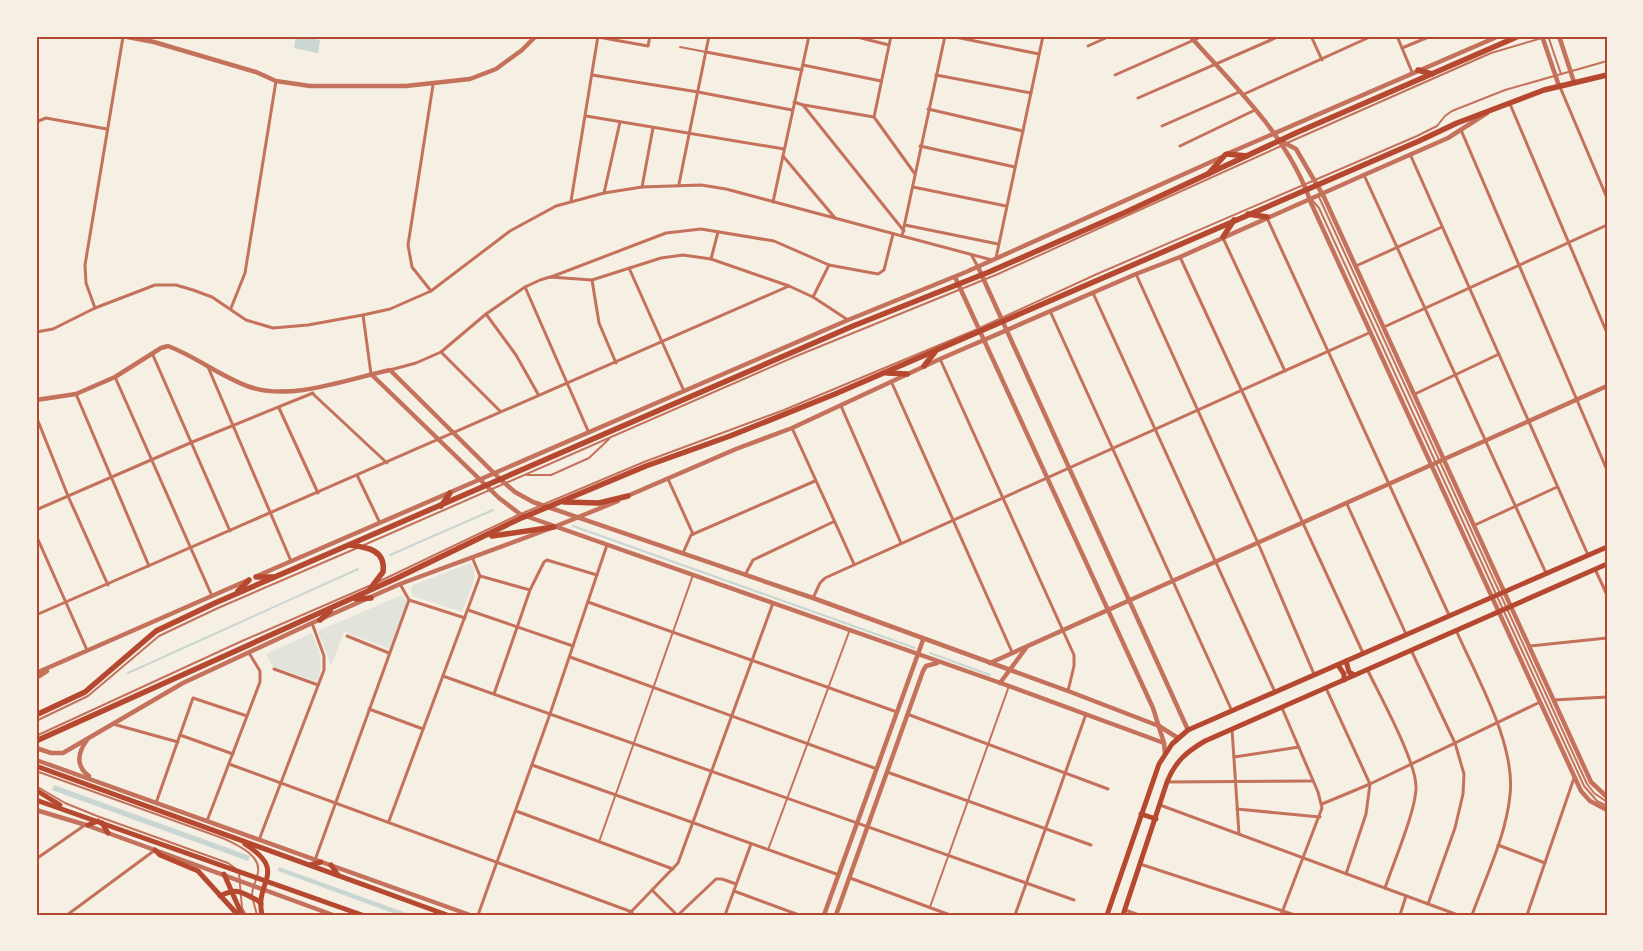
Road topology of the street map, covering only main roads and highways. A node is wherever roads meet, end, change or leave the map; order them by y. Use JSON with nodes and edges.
{"nodes":[{"id":1,"x":1519,"y":36,"type":"edge"},
{"id":2,"x":1415,"y":71,"type":"road end"},
{"id":3,"x":1432,"y":74,"type":"junction"},
{"id":4,"x":1607,"y":75,"type":"edge"},
{"id":5,"x":1249,"y":156,"type":"junction"},
{"id":6,"x":1206,"y":176,"type":"junction"},
{"id":7,"x":1248,"y":214,"type":"junction"},
{"id":8,"x":1266,"y":217,"type":"road end"},
{"id":9,"x":1234,"y":220,"type":"junction"},
{"id":10,"x":1223,"y":237,"type":"road end"},
{"id":11,"x":937,"y":350,"type":"junction"},
{"id":12,"x":924,"y":366,"type":"road end"},
{"id":13,"x":885,"y":373,"type":"junction"},
{"id":14,"x":907,"y":374,"type":"road end"},
{"id":15,"x":450,"y":493,"type":"road end"},
{"id":16,"x":628,"y":496,"type":"road end"},
{"id":17,"x":562,"y":502,"type":"junction"},
{"id":18,"x":441,"y":506,"type":"junction"},
{"id":19,"x":554,"y":527,"type":"road end"},
{"id":20,"x":348,"y":545,"type":"junction"},
{"id":21,"x":466,"y":546,"type":"junction"},
{"id":22,"x":1607,"y":547,"type":"edge"},
{"id":23,"x":1607,"y":564,"type":"edge"},
{"id":24,"x":256,"y":577,"type":"road end"},
{"id":25,"x":275,"y":578,"type":"junction"},
{"id":26,"x":249,"y":580,"type":"road end"},
{"id":27,"x":367,"y":592,"type":"junction"},
{"id":28,"x":236,"y":594,"type":"junction"},
{"id":29,"x":371,"y":598,"type":"road end"},
{"id":30,"x":351,"y":599,"type":"junction"},
{"id":31,"x":334,"y":607,"type":"junction"},
{"id":32,"x":320,"y":620,"type":"road end"},
{"id":33,"x":1346,"y":661,"type":"junction"},
{"id":34,"x":1338,"y":665,"type":"junction"},
{"id":35,"x":1354,"y":675,"type":"junction"},
{"id":36,"x":1344,"y":680,"type":"junction"},
{"id":37,"x":36,"y":715,"type":"edge"},
{"id":38,"x":36,"y":742,"type":"edge"},
{"id":39,"x":36,"y":766,"type":"edge"},
{"id":40,"x":36,"y":790,"type":"edge"},
{"id":41,"x":36,"y":800,"type":"edge"},
{"id":42,"x":165,"y":806,"type":"road end"},
{"id":43,"x":64,"y":808,"type":"junction"},
{"id":44,"x":184,"y":813,"type":"road end"},
{"id":45,"x":1142,"y":814,"type":"junction"},
{"id":46,"x":173,"y":815,"type":"junction"},
{"id":47,"x":1156,"y":819,"type":"junction"},
{"id":48,"x":100,"y":822,"type":"junction"},
{"id":49,"x":87,"y":825,"type":"road end"},
{"id":50,"x":108,"y":833,"type":"road end"},
{"id":51,"x":236,"y":838,"type":"junction"},
{"id":52,"x":155,"y":850,"type":"road end"},
{"id":53,"x":318,"y":861,"type":"road end"},
{"id":54,"x":310,"y":865,"type":"junction"},
{"id":55,"x":330,"y":865,"type":"road end"},
{"id":56,"x":224,"y":874,"type":"road end"},
{"id":57,"x":338,"y":876,"type":"junction"},
{"id":58,"x":267,"y":881,"type":"junction"},
{"id":59,"x":232,"y":890,"type":"junction"},
{"id":60,"x":220,"y":896,"type":"junction"},
{"id":61,"x":261,"y":905,"type":"junction"},
{"id":62,"x":1124,"y":912,"type":"edge"},
{"id":63,"x":238,"y":915,"type":"edge"},
{"id":64,"x":242,"y":915,"type":"edge"},
{"id":65,"x":262,"y":915,"type":"edge"},
{"id":66,"x":362,"y":915,"type":"edge"},
{"id":67,"x":447,"y":915,"type":"edge"},
{"id":68,"x":1107,"y":915,"type":"edge"}],
"edges":[{"from":1,"to":3,"type":"highway"},
{"from":2,"to":3,"type":"highway"},
{"from":3,"to":5,"type":"highway"},
{"from":4,"to":7,"type":"highway"},
{"from":5,"to":6,"type":"highway"},
{"from":5,"to":6,"type":"highway"},
{"from":6,"to":18,"type":"highway"},
{"from":7,"to":8,"type":"highway"},
{"from":7,"to":9,"type":"highway"},
{"from":9,"to":10,"type":"highway"},
{"from":9,"to":11,"type":"highway"},
{"from":11,"to":12,"type":"highway"},
{"from":11,"to":13,"type":"highway"},
{"from":13,"to":14,"type":"highway"},
{"from":13,"to":17,"type":"highway"},
{"from":15,"to":18,"type":"highway"},
{"from":16,"to":17,"type":"highway"},
{"from":17,"to":21,"type":"highway"},
{"from":18,"to":20,"type":"highway"},
{"from":19,"to":21,"type":"highway"},
{"from":20,"to":25,"type":"highway"},
{"from":20,"to":27,"type":"highway"},
{"from":21,"to":27,"type":"highway"},
{"from":22,"to":33,"type":"main road"},
{"from":23,"to":35,"type":"main road"},
{"from":24,"to":25,"type":"highway"},
{"from":25,"to":28,"type":"highway"},
{"from":26,"to":28,"type":"highway"},
{"from":27,"to":30,"type":"highway"},
{"from":28,"to":37,"type":"highway"},
{"from":29,"to":30,"type":"highway"},
{"from":30,"to":31,"type":"highway"},
{"from":31,"to":32,"type":"highway"},
{"from":31,"to":38,"type":"highway"},
{"from":33,"to":34,"type":"main road"},
{"from":33,"to":35,"type":"main road"},
{"from":34,"to":36,"type":"main road"},
{"from":34,"to":45,"type":"main road"},
{"from":35,"to":36,"type":"main road"},
{"from":36,"to":47,"type":"main road"},
{"from":39,"to":46,"type":"main road"},
{"from":40,"to":43,"type":"main road"},
{"from":41,"to":43,"type":"main road"},
{"from":42,"to":46,"type":"main road"},
{"from":43,"to":48,"type":"main road"},
{"from":44,"to":46,"type":"main road"},
{"from":45,"to":47,"type":"main road"},
{"from":45,"to":68,"type":"main road"},
{"from":46,"to":51,"type":"main road"},
{"from":47,"to":62,"type":"main road"},
{"from":48,"to":49,"type":"main road"},
{"from":48,"to":50,"type":"main road"},
{"from":48,"to":58,"type":"main road"},
{"from":51,"to":54,"type":"main road"},
{"from":51,"to":58,"type":"main road"},
{"from":52,"to":60,"type":"main road"},
{"from":53,"to":54,"type":"main road"},
{"from":54,"to":57,"type":"main road"},
{"from":55,"to":57,"type":"main road"},
{"from":56,"to":59,"type":"main road"},
{"from":57,"to":67,"type":"main road"},
{"from":58,"to":61,"type":"main road"},
{"from":58,"to":66,"type":"main road"},
{"from":59,"to":60,"type":"main road"},
{"from":59,"to":61,"type":"main road"},
{"from":59,"to":64,"type":"main road"},
{"from":60,"to":63,"type":"main road"},
{"from":61,"to":65,"type":"main road"}]}
